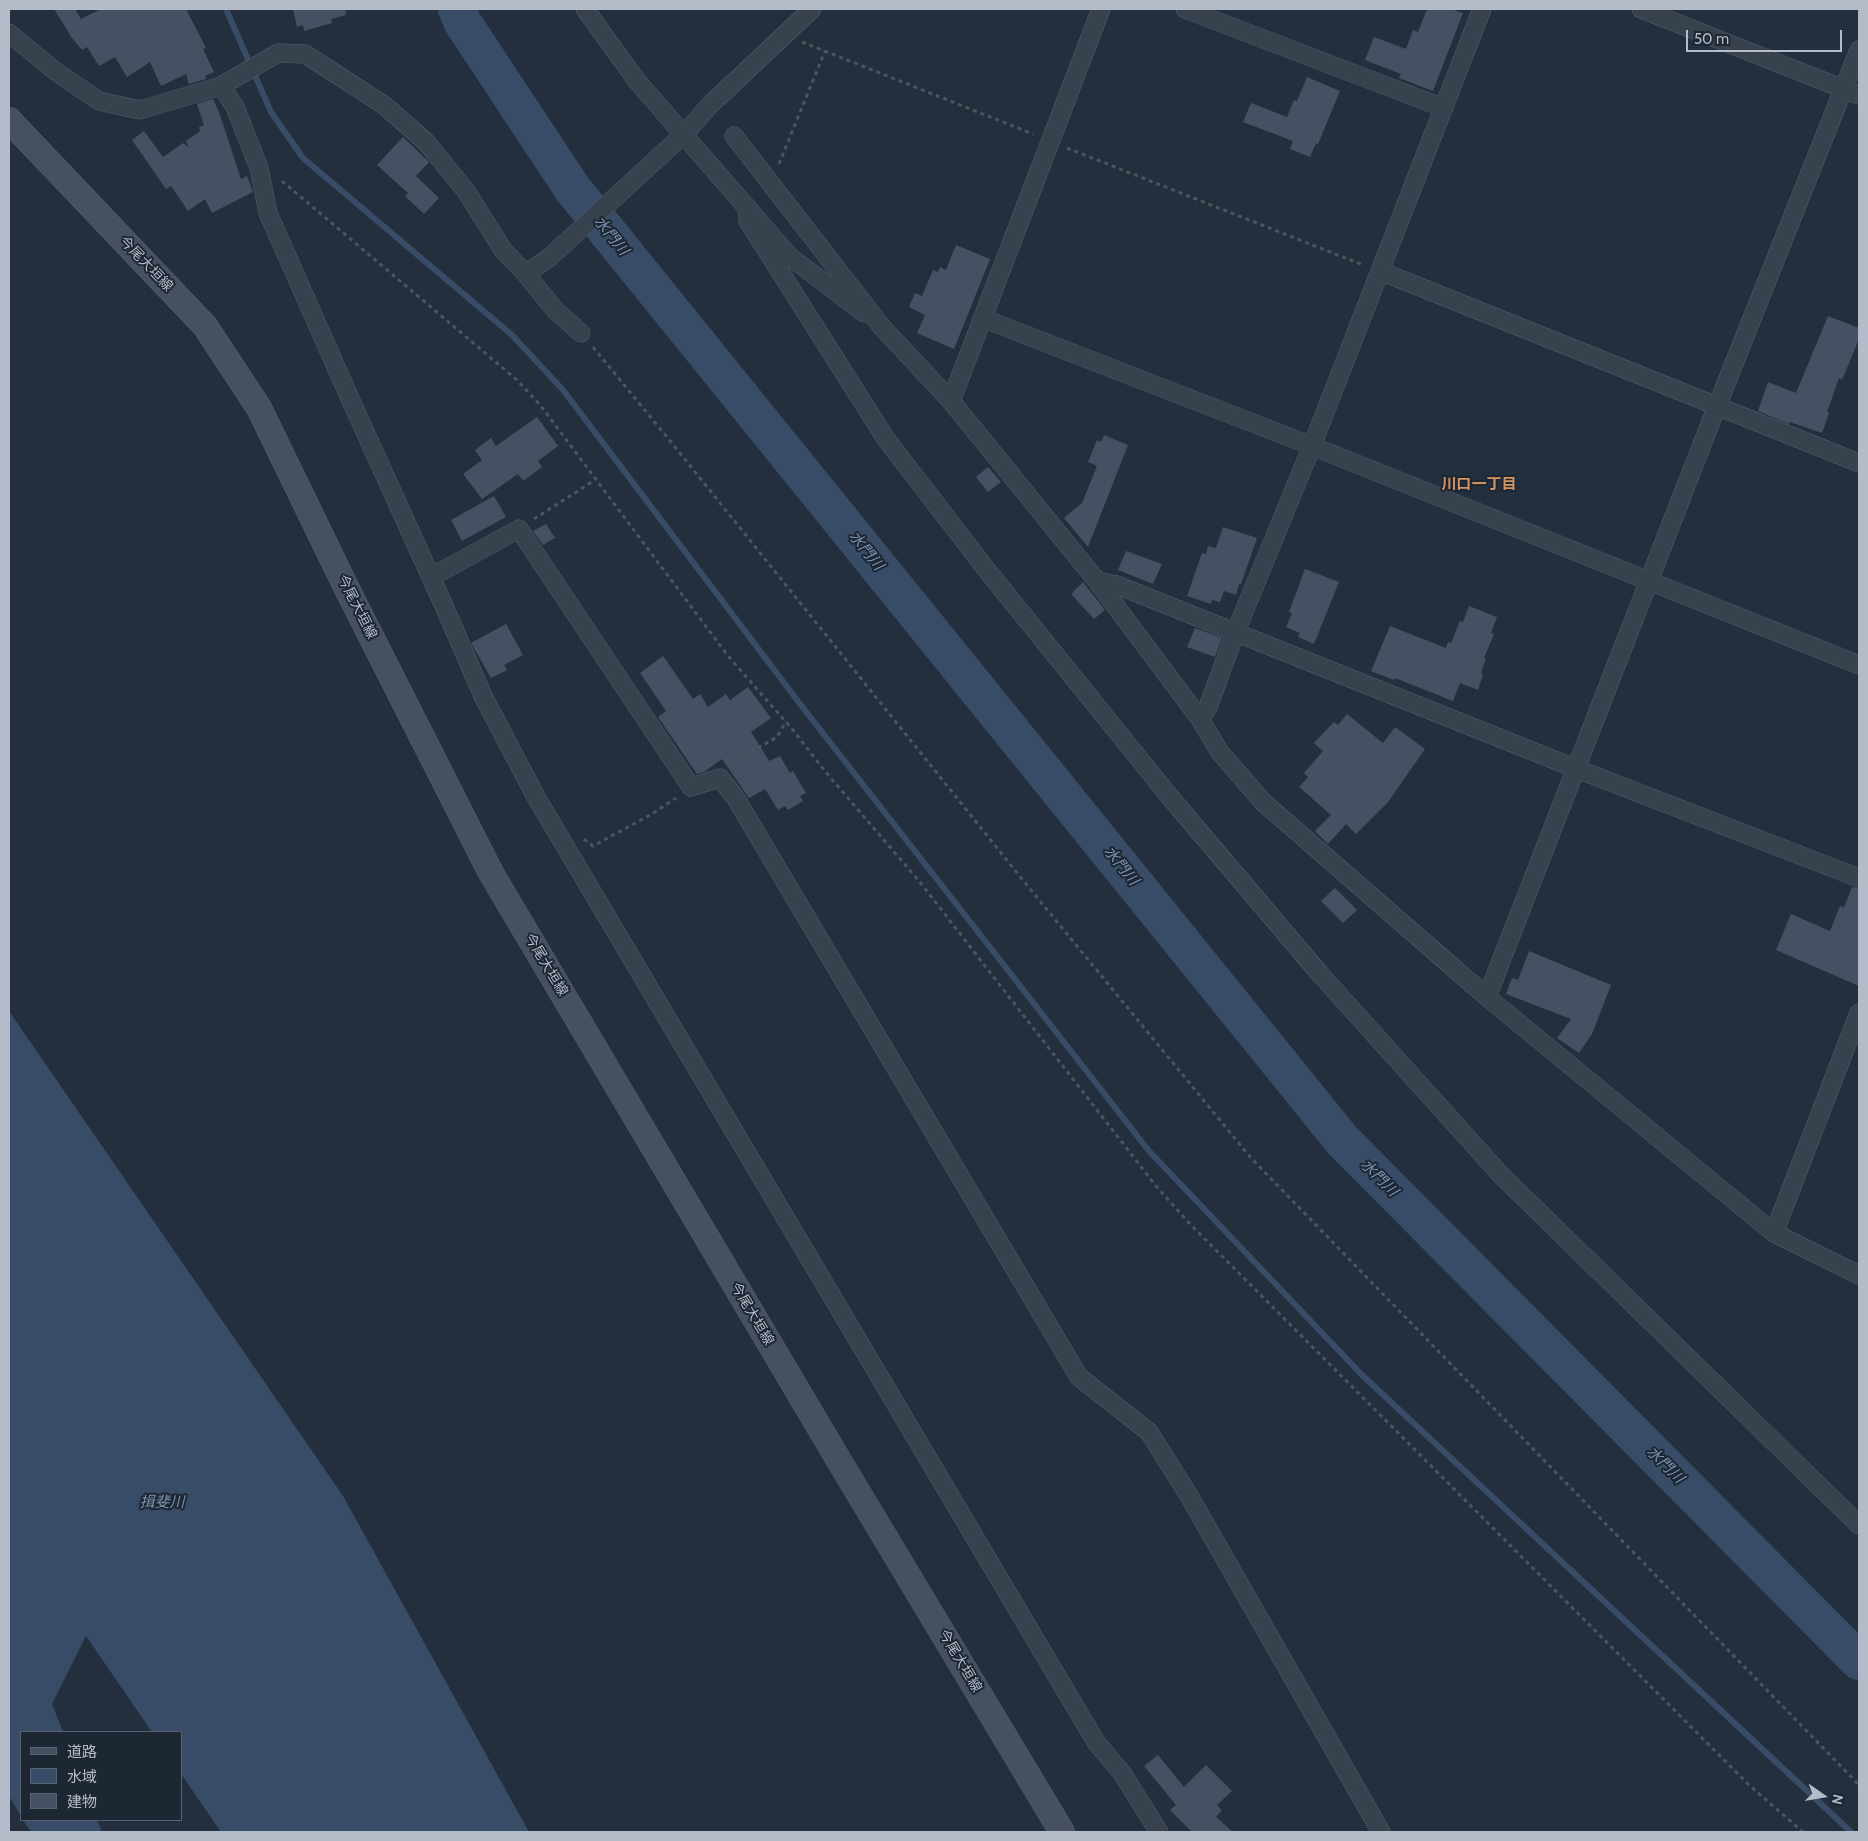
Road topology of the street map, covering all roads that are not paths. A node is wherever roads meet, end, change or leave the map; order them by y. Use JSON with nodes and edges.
{"nodes":[{"id":1,"x":586,"y":9,"type":"edge"},
{"id":2,"x":812,"y":9,"type":"edge"},
{"id":3,"x":1101,"y":9,"type":"edge"},
{"id":4,"x":1185,"y":9,"type":"edge"},
{"id":5,"x":1482,"y":9,"type":"edge"},
{"id":6,"x":1641,"y":9,"type":"edge"},
{"id":7,"x":9,"y":33,"type":"edge"},
{"id":8,"x":1859,"y":50,"type":"edge"},
{"id":9,"x":226,"y":83,"type":"junction"},
{"id":10,"x":1851,"y":92,"type":"edge"},
{"id":11,"x":1444,"y":108,"type":"junction"},
{"id":12,"x":9,"y":120,"type":"edge"},
{"id":13,"x":684,"y":134,"type":"junction"},
{"id":14,"x":734,"y":136,"type":"dead end"},
{"id":15,"x":747,"y":207,"type":"junction"},
{"id":16,"x":1380,"y":271,"type":"junction"},
{"id":17,"x":526,"y":274,"type":"junction"},
{"id":18,"x":982,"y":318,"type":"junction"},
{"id":19,"x":881,"y":326,"type":"junction"},
{"id":20,"x":581,"y":333,"type":"road end"},
{"id":21,"x":951,"y":401,"type":"junction"},
{"id":22,"x":1717,"y":406,"type":"junction"},
{"id":23,"x":1312,"y":446,"type":"junction"},
{"id":24,"x":1859,"y":462,"type":"edge"},
{"id":25,"x":432,"y":576,"type":"junction"},
{"id":26,"x":1650,"y":580,"type":"junction"},
{"id":27,"x":1097,"y":581,"type":"junction"},
{"id":28,"x":1236,"y":631,"type":"junction"},
{"id":29,"x":1859,"y":665,"type":"edge"},
{"id":30,"x":1200,"y":719,"type":"junction"},
{"id":31,"x":1577,"y":769,"type":"junction"},
{"id":32,"x":1859,"y":878,"type":"edge"},
{"id":33,"x":1487,"y":997,"type":"junction"},
{"id":34,"x":1859,"y":1013,"type":"edge"},
{"id":35,"x":1774,"y":1233,"type":"junction"},
{"id":36,"x":1859,"y":1276,"type":"edge"},
{"id":37,"x":1859,"y":1526,"type":"edge"},
{"id":38,"x":1062,"y":1832,"type":"edge"},
{"id":39,"x":1159,"y":1832,"type":"edge"},
{"id":40,"x":1381,"y":1832,"type":"edge"}],
"edges":[{"from":1,"to":13,"type":"street"},
{"from":2,"to":13,"type":"street"},
{"from":3,"to":18,"type":"street"},
{"from":4,"to":11,"type":"street"},
{"from":5,"to":11,"type":"street"},
{"from":6,"to":10,"type":"street"},
{"from":7,"to":9,"type":"street"},
{"from":8,"to":10,"type":"street"},
{"from":9,"to":17,"type":"street"},
{"from":9,"to":25,"type":"street"},
{"from":10,"to":22,"type":"street"},
{"from":11,"to":16,"type":"street"},
{"from":12,"to":38,"type":"main road","name":"今尾大垣線"},
{"from":13,"to":15,"type":"street"},
{"from":13,"to":17,"type":"street"},
{"from":14,"to":19,"type":"street"},
{"from":15,"to":19,"type":"street"},
{"from":15,"to":37,"type":"street"},
{"from":16,"to":22,"type":"street"},
{"from":16,"to":23,"type":"street"},
{"from":17,"to":20,"type":"street"},
{"from":18,"to":21,"type":"street"},
{"from":18,"to":23,"type":"street"},
{"from":19,"to":21,"type":"street"},
{"from":21,"to":27,"type":"street"},
{"from":22,"to":24,"type":"street"},
{"from":22,"to":26,"type":"street"},
{"from":23,"to":26,"type":"street"},
{"from":23,"to":28,"type":"street"},
{"from":25,"to":39,"type":"street"},
{"from":25,"to":40,"type":"street"},
{"from":26,"to":29,"type":"street"},
{"from":26,"to":31,"type":"street"},
{"from":27,"to":28,"type":"street"},
{"from":27,"to":30,"type":"street"},
{"from":28,"to":30,"type":"street"},
{"from":28,"to":31,"type":"street"},
{"from":30,"to":33,"type":"street"},
{"from":31,"to":32,"type":"street"},
{"from":31,"to":33,"type":"street"},
{"from":33,"to":35,"type":"street"},
{"from":34,"to":35,"type":"street"},
{"from":35,"to":36,"type":"street"}]}
